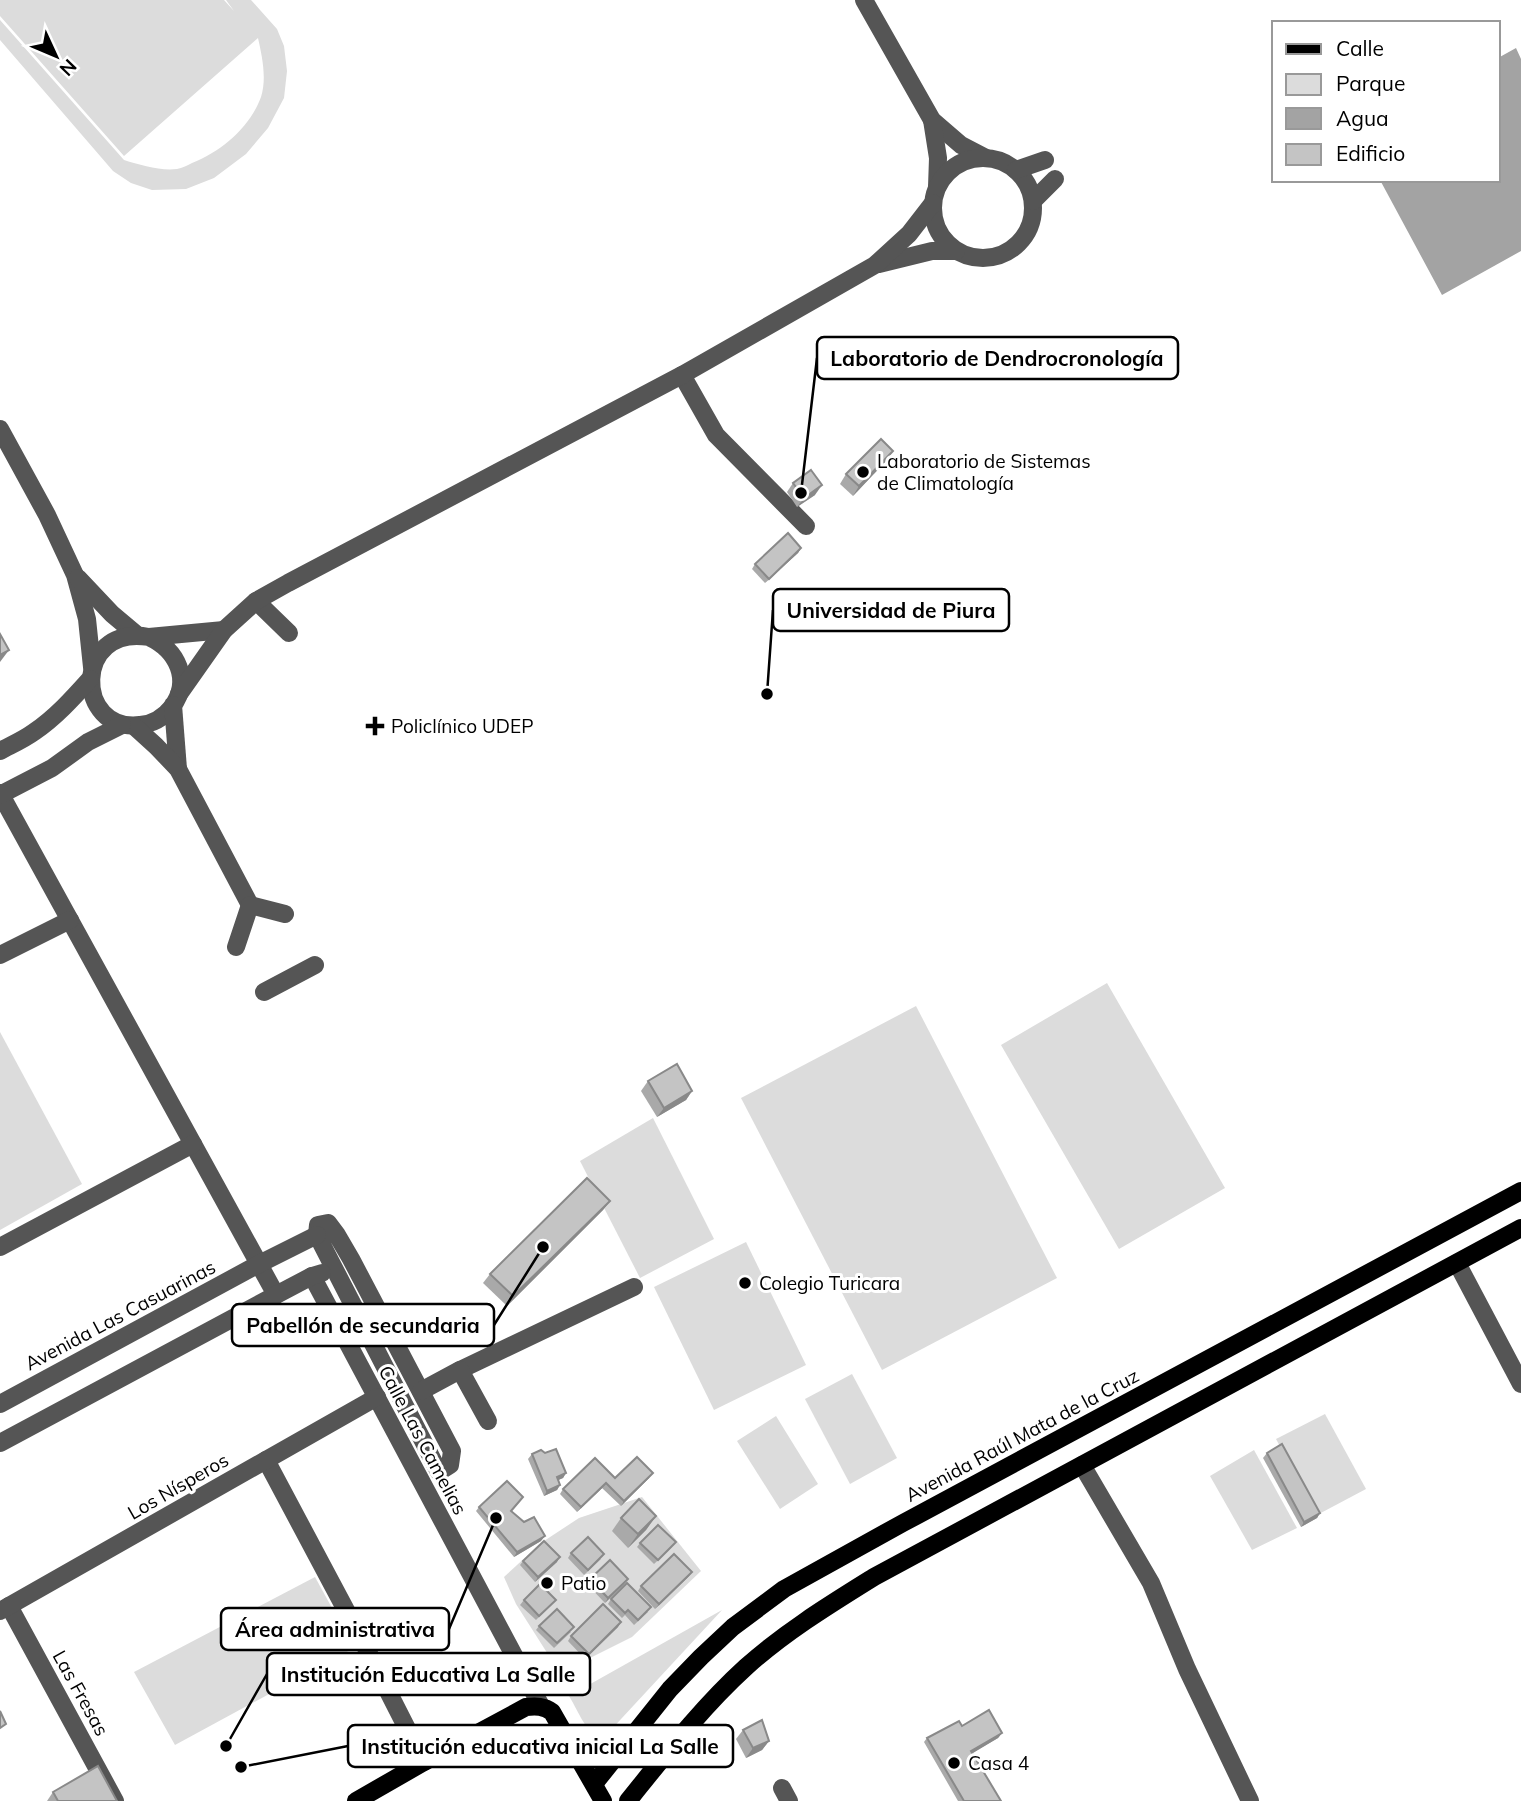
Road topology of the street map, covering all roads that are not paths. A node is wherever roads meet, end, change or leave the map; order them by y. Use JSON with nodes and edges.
{"nodes":[{"id":1,"x":864,"y":0,"type":"edge"},
{"id":2,"x":932,"y":120,"type":"junction"},
{"id":3,"x":986,"y":158,"type":"junction"},
{"id":4,"x":1045,"y":160,"type":"dead end"},
{"id":5,"x":1016,"y":170,"type":"junction"},
{"id":6,"x":1055,"y":179,"type":"dead end"},
{"id":7,"x":935,"y":195,"type":"junction"},
{"id":8,"x":1033,"y":201,"type":"junction"},
{"id":9,"x":956,"y":251,"type":"junction"},
{"id":10,"x":875,"y":265,"type":"junction"},
{"id":11,"x":682,"y":374,"type":"junction"},
{"id":12,"x":0,"y":429,"type":"edge"},
{"id":13,"x":806,"y":526,"type":"dead end"},
{"id":14,"x":75,"y":575,"type":"junction"},
{"id":15,"x":256,"y":601,"type":"junction"},
{"id":16,"x":224,"y":630,"type":"junction"},
{"id":17,"x":289,"y":633,"type":"dead end"},
{"id":18,"x":143,"y":636,"type":"junction"},
{"id":19,"x":91,"y":673,"type":"junction"},
{"id":20,"x":176,"y":699,"type":"junction"},
{"id":21,"x":128,"y":725,"type":"junction"},
{"id":22,"x":0,"y":751,"type":"edge"},
{"id":23,"x":178,"y":769,"type":"junction"},
{"id":24,"x":0,"y":794,"type":"edge"},
{"id":25,"x":250,"y":905,"type":"junction"},
{"id":26,"x":285,"y":914,"type":"dead end"},
{"id":27,"x":70,"y":920,"type":"junction"},
{"id":28,"x":236,"y":947,"type":"dead end"},
{"id":29,"x":0,"y":955,"type":"edge"},
{"id":30,"x":315,"y":965,"type":"dead end"},
{"id":31,"x":264,"y":992,"type":"dead end"},
{"id":32,"x":193,"y":1144,"type":"junction"},
{"id":33,"x":1521,"y":1191,"type":"edge"},
{"id":34,"x":1521,"y":1228,"type":"edge"},
{"id":35,"x":317,"y":1235,"type":"junction"},
{"id":36,"x":0,"y":1247,"type":"edge"},
{"id":37,"x":1457,"y":1263,"type":"junction"},
{"id":38,"x":259,"y":1264,"type":"junction"},
{"id":39,"x":334,"y":1269,"type":"junction"},
{"id":40,"x":312,"y":1276,"type":"junction"},
{"id":41,"x":634,"y":1287,"type":"dead end"},
{"id":42,"x":276,"y":1295,"type":"junction"},
{"id":43,"x":460,"y":1370,"type":"junction"},
{"id":44,"x":1521,"y":1384,"type":"edge"},
{"id":45,"x":422,"y":1391,"type":"junction"},
{"id":46,"x":377,"y":1397,"type":"junction"},
{"id":47,"x":0,"y":1404,"type":"edge"},
{"id":48,"x":488,"y":1421,"type":"dead end"},
{"id":49,"x":0,"y":1443,"type":"edge"},
{"id":50,"x":266,"y":1460,"type":"junction"},
{"id":51,"x":1082,"y":1465,"type":"junction"},
{"id":52,"x":5,"y":1609,"type":"edge"},
{"id":53,"x":541,"y":1706,"type":"junction"},
{"id":54,"x":561,"y":1728,"type":"junction"},
{"id":55,"x":629,"y":1740,"type":"junction"},
{"id":56,"x":424,"y":1762,"type":"junction"},
{"id":57,"x":594,"y":1784,"type":"junction"},
{"id":58,"x":115,"y":1801,"type":"edge"},
{"id":59,"x":356,"y":1801,"type":"edge"},
{"id":60,"x":603,"y":1801,"type":"edge"},
{"id":61,"x":628,"y":1801,"type":"edge"},
{"id":62,"x":1250,"y":1801,"type":"edge"}],
"edges":[{"from":1,"to":2,"type":"street"},
{"from":2,"to":3,"type":"street"},
{"from":2,"to":7,"type":"street"},
{"from":3,"to":5,"type":"street"},
{"from":3,"to":7,"type":"street"},
{"from":4,"to":5,"type":"street"},
{"from":5,"to":8,"type":"street"},
{"from":6,"to":8,"type":"street"},
{"from":7,"to":9,"type":"street"},
{"from":7,"to":10,"type":"street"},
{"from":8,"to":9,"type":"street"},
{"from":9,"to":10,"type":"street"},
{"from":10,"to":11,"type":"street"},
{"from":11,"to":13,"type":"street"},
{"from":11,"to":15,"type":"street"},
{"from":12,"to":14,"type":"street"},
{"from":14,"to":18,"type":"street"},
{"from":14,"to":19,"type":"street"},
{"from":15,"to":16,"type":"street"},
{"from":15,"to":17,"type":"street"},
{"from":16,"to":18,"type":"street"},
{"from":16,"to":20,"type":"street"},
{"from":18,"to":19,"type":"street"},
{"from":18,"to":20,"type":"street"},
{"from":19,"to":21,"type":"street"},
{"from":19,"to":22,"type":"street"},
{"from":20,"to":21,"type":"street"},
{"from":20,"to":23,"type":"street"},
{"from":21,"to":23,"type":"street"},
{"from":21,"to":24,"type":"street"},
{"from":23,"to":25,"type":"street"},
{"from":24,"to":27,"type":"street"},
{"from":25,"to":26,"type":"street"},
{"from":25,"to":28,"type":"street"},
{"from":27,"to":29,"type":"street"},
{"from":27,"to":32,"type":"street"},
{"from":30,"to":31,"type":"street"},
{"from":32,"to":36,"type":"street"},
{"from":32,"to":38,"type":"street"},
{"from":33,"to":55,"type":"main road","name":"Avenida Raúl Mata de la Cruz"},
{"from":34,"to":37,"type":"main road"},
{"from":35,"to":38,"type":"street","name":"Avenida Las Casuarinas"},
{"from":35,"to":39,"type":"street"},
{"from":35,"to":45,"type":"street"},
{"from":37,"to":44,"type":"street"},
{"from":37,"to":51,"type":"main road"},
{"from":38,"to":42,"type":"street"},
{"from":38,"to":47,"type":"street","name":"Avenida Las Casuarinas"},
{"from":39,"to":40,"type":"street"},
{"from":39,"to":45,"type":"street"},
{"from":40,"to":42,"type":"street"},
{"from":40,"to":46,"type":"street","name":"Calle Las Camelias"},
{"from":41,"to":43,"type":"street"},
{"from":42,"to":49,"type":"street"},
{"from":43,"to":45,"type":"street"},
{"from":43,"to":48,"type":"street"},
{"from":46,"to":50,"type":"street","name":"Los Nísperos"},
{"from":46,"to":53,"type":"street","name":"Calle Las Camelias"},
{"from":50,"to":52,"type":"street","name":"Los Nísperos"},
{"from":50,"to":56,"type":"street"},
{"from":51,"to":61,"type":"main road"},
{"from":51,"to":62,"type":"street"},
{"from":52,"to":58,"type":"street","name":"Las Fresas"},
{"from":53,"to":54,"type":"main road","name":"Calle Las Camelias"},
{"from":53,"to":56,"type":"main road"},
{"from":54,"to":55,"type":"main road"},
{"from":54,"to":57,"type":"main road","name":"Calle Las Camelias"},
{"from":55,"to":57,"type":"main road","name":"Avenida Raúl Mata de la Cruz"},
{"from":56,"to":59,"type":"main road"},
{"from":57,"to":60,"type":"main road","name":"Calle Las Camelias"}]}
